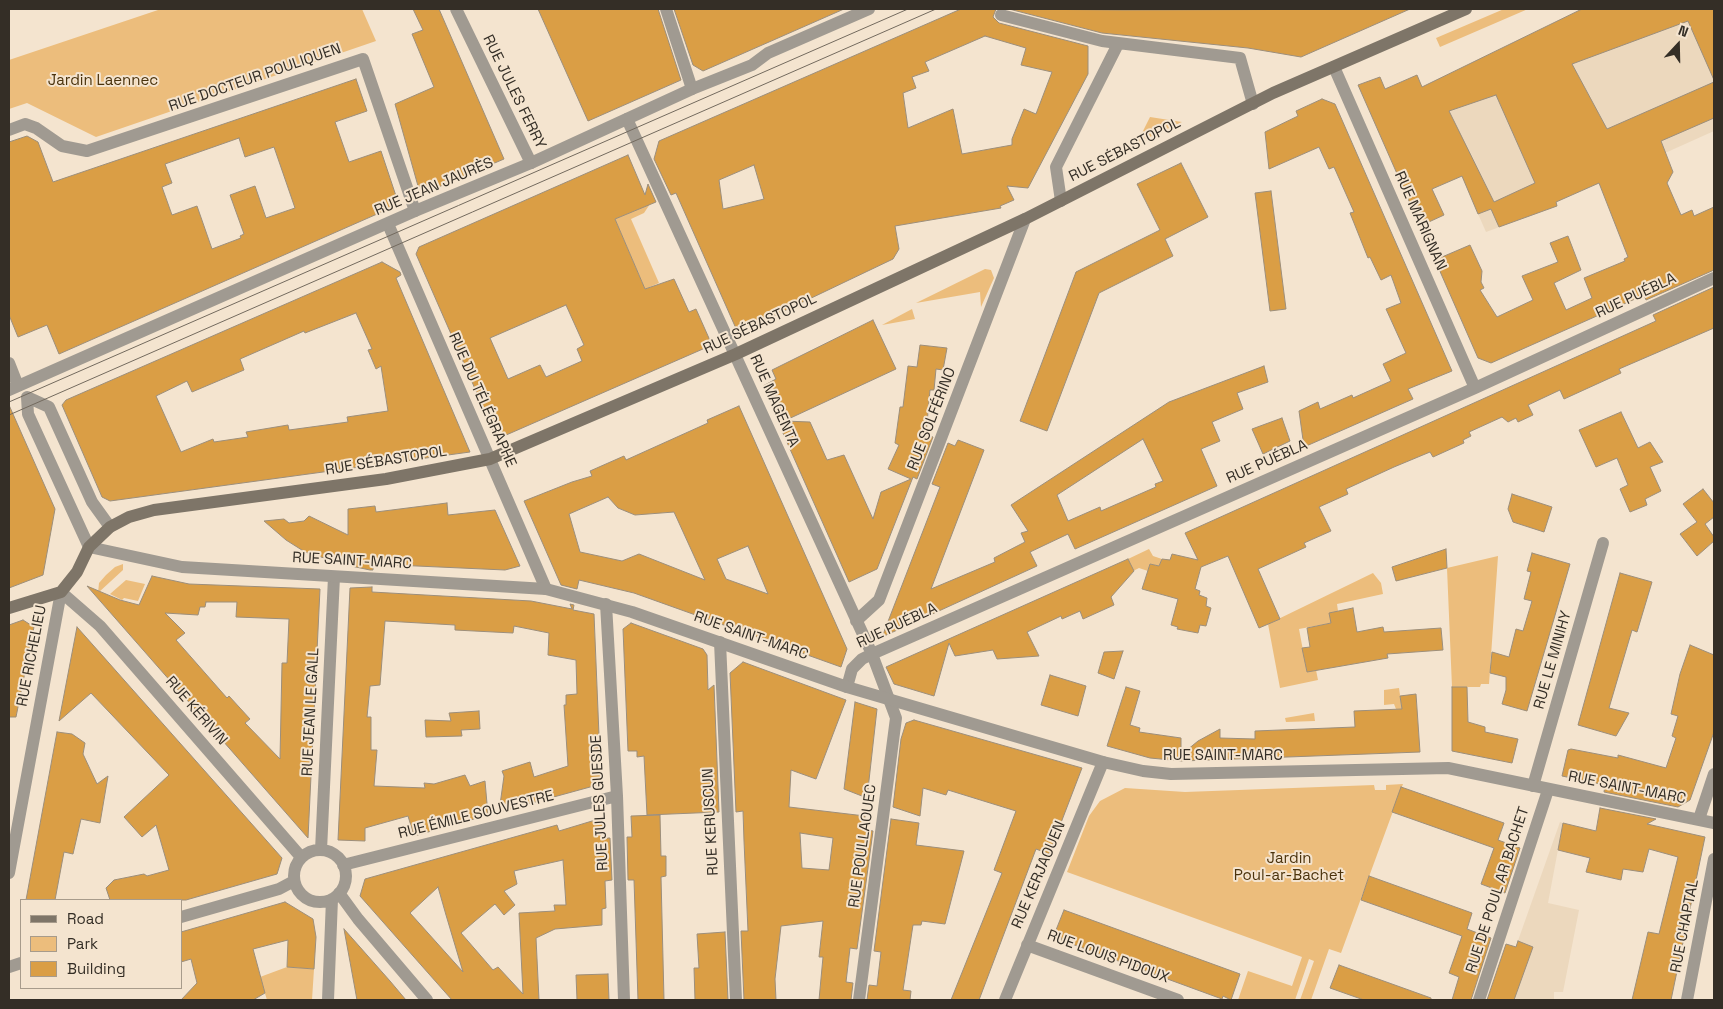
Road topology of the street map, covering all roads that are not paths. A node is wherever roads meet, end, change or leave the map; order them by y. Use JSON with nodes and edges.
{"nodes":[{"id":1,"x":456,"y":9,"type":"edge"},
{"id":2,"x":666,"y":9,"type":"edge"},
{"id":3,"x":869,"y":9,"type":"edge"},
{"id":4,"x":1466,"y":9,"type":"edge"},
{"id":5,"x":1000,"y":16,"type":"dead end"},
{"id":6,"x":1118,"y":44,"type":"junction"},
{"id":7,"x":1334,"y":67,"type":"junction"},
{"id":8,"x":692,"y":89,"type":"junction"},
{"id":9,"x":1253,"y":104,"type":"junction"},
{"id":10,"x":627,"y":119,"type":"junction"},
{"id":11,"x":9,"y":130,"type":"edge"},
{"id":12,"x":531,"y":163,"type":"junction"},
{"id":13,"x":1061,"y":201,"type":"junction"},
{"id":14,"x":415,"y":211,"type":"junction"},
{"id":15,"x":1025,"y":219,"type":"junction"},
{"id":16,"x":388,"y":224,"type":"junction"},
{"id":17,"x":1714,"y":278,"type":"edge"},
{"id":18,"x":736,"y":354,"type":"junction"},
{"id":19,"x":9,"y":363,"type":"edge"},
{"id":20,"x":13,"y":388,"type":"edge"},
{"id":21,"x":1475,"y":388,"type":"junction"},
{"id":22,"x":27,"y":396,"type":"junction"},
{"id":23,"x":490,"y":459,"type":"junction"},
{"id":24,"x":110,"y":526,"type":"junction"},
{"id":25,"x":1603,"y":542,"type":"dead end"},
{"id":26,"x":89,"y":547,"type":"junction"},
{"id":27,"x":334,"y":576,"type":"junction"},
{"id":28,"x":546,"y":589,"type":"junction"},
{"id":29,"x":61,"y":592,"type":"junction"},
{"id":30,"x":606,"y":604,"type":"junction"},
{"id":31,"x":9,"y":608,"type":"edge"},
{"id":32,"x":856,"y":621,"type":"junction"},
{"id":33,"x":720,"y":642,"type":"junction"},
{"id":34,"x":872,"y":654,"type":"junction"},
{"id":35,"x":847,"y":686,"type":"junction"},
{"id":36,"x":888,"y":698,"type":"junction"},
{"id":37,"x":1103,"y":762,"type":"junction"},
{"id":38,"x":1714,"y":774,"type":"edge"},
{"id":39,"x":1533,"y":786,"type":"junction"},
{"id":40,"x":1548,"y":790,"type":"junction"},
{"id":41,"x":617,"y":796,"type":"junction"},
{"id":42,"x":1699,"y":819,"type":"junction"},
{"id":43,"x":1714,"y":823,"type":"edge"},
{"id":44,"x":321,"y":850,"type":"junction"},
{"id":45,"x":301,"y":857,"type":"junction"},
{"id":46,"x":1714,"y":859,"type":"edge"},
{"id":47,"x":343,"y":865,"type":"junction"},
{"id":48,"x":9,"y":873,"type":"edge"},
{"id":49,"x":294,"y":881,"type":"junction"},
{"id":50,"x":336,"y":896,"type":"junction"},
{"id":51,"x":182,"y":917,"type":"edge"},
{"id":52,"x":1027,"y":945,"type":"junction"},
{"id":53,"x":328,"y":1000,"type":"edge"},
{"id":54,"x":427,"y":1000,"type":"edge"},
{"id":55,"x":624,"y":1000,"type":"edge"},
{"id":56,"x":736,"y":1000,"type":"edge"},
{"id":57,"x":858,"y":1000,"type":"edge"},
{"id":58,"x":1005,"y":1000,"type":"edge"},
{"id":59,"x":1178,"y":1000,"type":"edge"},
{"id":60,"x":1479,"y":1000,"type":"edge"},
{"id":61,"x":1687,"y":1000,"type":"edge"}],
"edges":[{"from":1,"to":12,"type":"street","name":"RUE JULES FERRY"},
{"from":2,"to":8,"type":"street"},
{"from":3,"to":8,"type":"street","name":"RUE JEAN JAURÈS"},
{"from":4,"to":7,"type":"main road","name":"RUE SÉBASTOPOL"},
{"from":5,"to":6,"type":"street"},
{"from":6,"to":9,"type":"street"},
{"from":6,"to":13,"type":"street"},
{"from":7,"to":9,"type":"main road","name":"RUE SÉBASTOPOL"},
{"from":7,"to":21,"type":"street","name":"RUE MARIGNAN"},
{"from":8,"to":10,"type":"street","name":"RUE JEAN JAURÈS"},
{"from":9,"to":13,"type":"main road","name":"RUE SÉBASTOPOL"},
{"from":10,"to":12,"type":"street","name":"RUE JEAN JAURÈS"},
{"from":10,"to":18,"type":"street","name":"RUE MAGENTA"},
{"from":11,"to":14,"type":"street","name":"RUE DOCTEUR POULIQUEN"},
{"from":12,"to":14,"type":"street","name":"RUE JEAN JAURÈS"},
{"from":13,"to":15,"type":"main road","name":"RUE SÉBASTOPOL"},
{"from":14,"to":16,"type":"street","name":"RUE JEAN JAURÈS"},
{"from":15,"to":18,"type":"main road","name":"RUE SÉBASTOPOL"},
{"from":15,"to":32,"type":"street","name":"RUE SOLFÉRINO"},
{"from":16,"to":20,"type":"street","name":"RUE JEAN JAURÈS"},
{"from":16,"to":23,"type":"street","name":"RUE DU TÉLÉGRAPHE"},
{"from":17,"to":21,"type":"street","name":"RUE PUÉBLA"},
{"from":18,"to":23,"type":"main road","name":"RUE SÉBASTOPOL"},
{"from":18,"to":32,"type":"street","name":"RUE MAGENTA"},
{"from":19,"to":20,"type":"street"},
{"from":20,"to":22,"type":"street"},
{"from":21,"to":34,"type":"street","name":"RUE PUÉBLA"},
{"from":22,"to":24,"type":"street"},
{"from":22,"to":26,"type":"street"},
{"from":23,"to":24,"type":"main road","name":"RUE SÉBASTOPOL"},
{"from":23,"to":28,"type":"street","name":"RUE DU TÉLÉGRAPHE"},
{"from":24,"to":26,"type":"main road","name":"RUE SÉBASTOPOL"},
{"from":25,"to":39,"type":"street","name":"RUE LE MINIHY"},
{"from":26,"to":27,"type":"street","name":"RUE SAINT-MARC"},
{"from":26,"to":29,"type":"main road","name":"RUE SÉBASTOPOL"},
{"from":27,"to":28,"type":"street","name":"RUE SAINT-MARC"},
{"from":27,"to":44,"type":"street","name":"RUE JEAN LE GALL"},
{"from":28,"to":30,"type":"street","name":"RUE SAINT-MARC"},
{"from":29,"to":31,"type":"main road"},
{"from":29,"to":45,"type":"street","name":"RUE KÉRIVIN"},
{"from":29,"to":48,"type":"street","name":"RUE RICHELIEU"},
{"from":30,"to":33,"type":"street","name":"RUE SAINT-MARC"},
{"from":30,"to":41,"type":"street","name":"RUE JULES GUESDE"},
{"from":32,"to":34,"type":"street","name":"RUE MAGENTA"},
{"from":33,"to":35,"type":"street","name":"RUE SAINT-MARC"},
{"from":33,"to":56,"type":"street","name":"RUE KERUSCUN"},
{"from":34,"to":35,"type":"street","name":"RUE PUÉBLA"},
{"from":34,"to":36,"type":"street","name":"RUE MAGENTA"},
{"from":35,"to":36,"type":"street","name":"RUE SAINT-MARC"},
{"from":36,"to":37,"type":"street","name":"RUE SAINT-MARC"},
{"from":36,"to":57,"type":"street","name":"RUE POULLAOUEC"},
{"from":37,"to":39,"type":"street","name":"RUE SAINT-MARC"},
{"from":37,"to":52,"type":"street","name":"RUE KERJAOUEN"},
{"from":38,"to":42,"type":"street"},
{"from":39,"to":40,"type":"street","name":"RUE SAINT-MARC"},
{"from":40,"to":42,"type":"street","name":"RUE SAINT-MARC"},
{"from":40,"to":60,"type":"street","name":"RUE DE POUL AR BACHET"},
{"from":41,"to":47,"type":"street","name":"RUE ÉMILE SOUVESTRE"},
{"from":41,"to":55,"type":"street","name":"RUE JULES GUESDE"},
{"from":42,"to":43,"type":"street","name":"RUE SAINT-MARC"},
{"from":44,"to":45,"type":"street"},
{"from":44,"to":47,"type":"street"},
{"from":45,"to":49,"type":"street"},
{"from":46,"to":61,"type":"street","name":"RUE CHAPTAL"},
{"from":47,"to":50,"type":"street"},
{"from":49,"to":50,"type":"street"},
{"from":49,"to":51,"type":"street"},
{"from":50,"to":53,"type":"street"},
{"from":50,"to":54,"type":"street"},
{"from":52,"to":58,"type":"street","name":"RUE KERJAOUEN"},
{"from":52,"to":59,"type":"street","name":"RUE LOUIS PIDOUX"}]}
